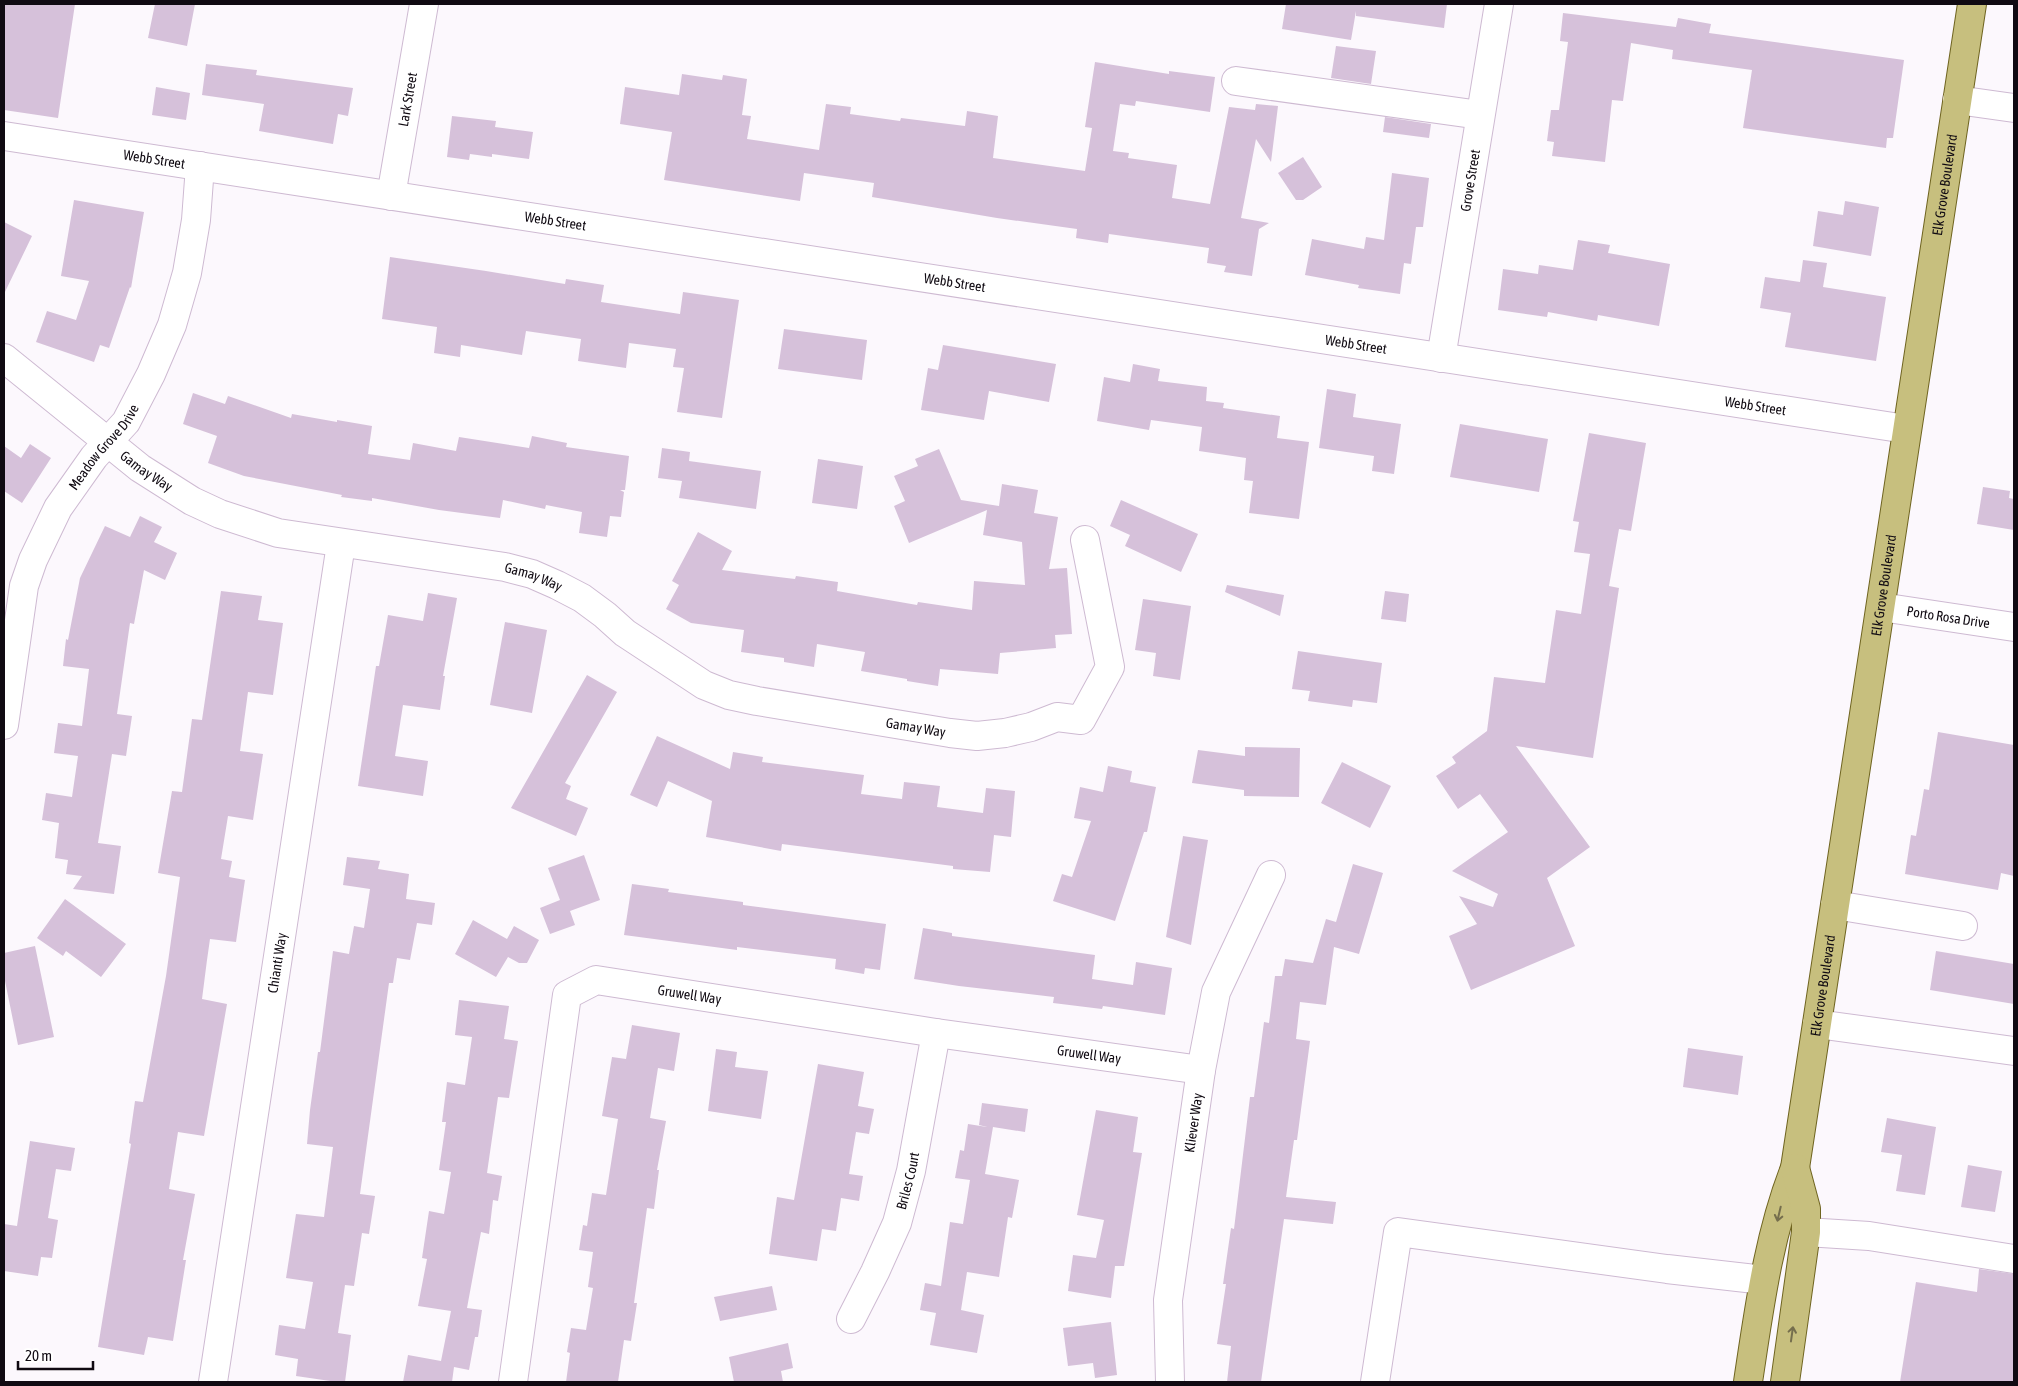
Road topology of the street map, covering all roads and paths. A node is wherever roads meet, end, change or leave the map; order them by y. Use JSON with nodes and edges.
{"nodes":[{"id":1,"x":424,"y":4,"type":"edge"},
{"id":2,"x":1499,"y":4,"type":"edge"},
{"id":3,"x":1972,"y":4,"type":"edge"},
{"id":4,"x":1236,"y":81,"type":"dead end"},
{"id":5,"x":1957,"y":100,"type":"junction"},
{"id":6,"x":2014,"y":108,"type":"edge"},
{"id":7,"x":1480,"y":115,"type":"junction"},
{"id":8,"x":4,"y":136,"type":"edge"},
{"id":9,"x":200,"y":166,"type":"junction"},
{"id":10,"x":391,"y":196,"type":"junction"},
{"id":11,"x":4,"y":358,"type":"edge"},
{"id":12,"x":1441,"y":358,"type":"junction"},
{"id":13,"x":1906,"y":429,"type":"junction"},
{"id":14,"x":108,"y":442,"type":"junction"},
{"id":15,"x":1084,"y":540,"type":"dead end"},
{"id":16,"x":341,"y":544,"type":"junction"},
{"id":17,"x":1881,"y":607,"type":"junction"},
{"id":18,"x":2014,"y":627,"type":"edge"},
{"id":19,"x":4,"y":725,"type":"edge"},
{"id":20,"x":1271,"y":875,"type":"dead end"},
{"id":21,"x":1835,"y":905,"type":"junction"},
{"id":22,"x":1963,"y":926,"type":"dead end"},
{"id":23,"x":1817,"y":1024,"type":"junction"},
{"id":24,"x":936,"y":1033,"type":"junction"},
{"id":25,"x":2014,"y":1051,"type":"edge"},
{"id":26,"x":1201,"y":1070,"type":"junction"},
{"id":27,"x":1795,"y":1168,"type":"junction"},
{"id":28,"x":1806,"y":1232,"type":"junction"},
{"id":29,"x":2014,"y":1259,"type":"edge"},
{"id":30,"x":1764,"y":1280,"type":"junction"},
{"id":31,"x":851,"y":1319,"type":"dead end"},
{"id":32,"x":213,"y":1382,"type":"edge"},
{"id":33,"x":513,"y":1382,"type":"edge"},
{"id":34,"x":1170,"y":1382,"type":"edge"},
{"id":35,"x":1375,"y":1382,"type":"edge"},
{"id":36,"x":1748,"y":1382,"type":"edge"},
{"id":37,"x":1785,"y":1382,"type":"edge"}],
"edges":[{"from":1,"to":10,"type":"street","name":"Lark Street"},
{"from":2,"to":7,"type":"street","name":"Grove Street"},
{"from":3,"to":5,"type":"main road","name":"Elk Grove Boulevard"},
{"from":4,"to":7,"type":"street"},
{"from":5,"to":6,"type":"street"},
{"from":5,"to":13,"type":"main road","name":"Elk Grove Boulevard"},
{"from":7,"to":12,"type":"street","name":"Grove Street"},
{"from":8,"to":9,"type":"street","name":"Webb Street"},
{"from":9,"to":10,"type":"street","name":"Webb Street"},
{"from":9,"to":14,"type":"street","name":"Meadow Grove Drive"},
{"from":10,"to":12,"type":"street","name":"Webb Street"},
{"from":11,"to":14,"type":"street","name":"Gamay Way"},
{"from":12,"to":13,"type":"street","name":"Webb Street"},
{"from":13,"to":17,"type":"main road","name":"Elk Grove Boulevard"},
{"from":14,"to":16,"type":"street","name":"Gamay Way"},
{"from":14,"to":19,"type":"street","name":"Meadow Grove Drive"},
{"from":15,"to":16,"type":"street","name":"Gamay Way"},
{"from":16,"to":32,"type":"street","name":"Chianti Way"},
{"from":17,"to":18,"type":"street","name":"Porto Rosa Drive"},
{"from":17,"to":21,"type":"main road","name":"Elk Grove Boulevard"},
{"from":20,"to":26,"type":"street","name":"Kliever Way"},
{"from":21,"to":22,"type":"street"},
{"from":21,"to":23,"type":"main road","name":"Elk Grove Boulevard"},
{"from":23,"to":25,"type":"street"},
{"from":23,"to":27,"type":"main road","name":"Elk Grove Boulevard"},
{"from":24,"to":26,"type":"street","name":"Gruwell Way"},
{"from":24,"to":31,"type":"street","name":"Briles Court"},
{"from":24,"to":33,"type":"street","name":"Gruwell Way"},
{"from":26,"to":34,"type":"street","name":"Kliever Way"},
{"from":27,"to":28,"type":"main road","name":"Elk Grove Boulevard"},
{"from":27,"to":30,"type":"main road","name":"Elk Grove Boulevard","one_way":true},
{"from":28,"to":29,"type":"street"},
{"from":37,"to":28,"type":"main road","name":"Elk Grove Boulevard","one_way":true},
{"from":30,"to":35,"type":"street"},
{"from":30,"to":36,"type":"main road","name":"Elk Grove Boulevard"}]}
